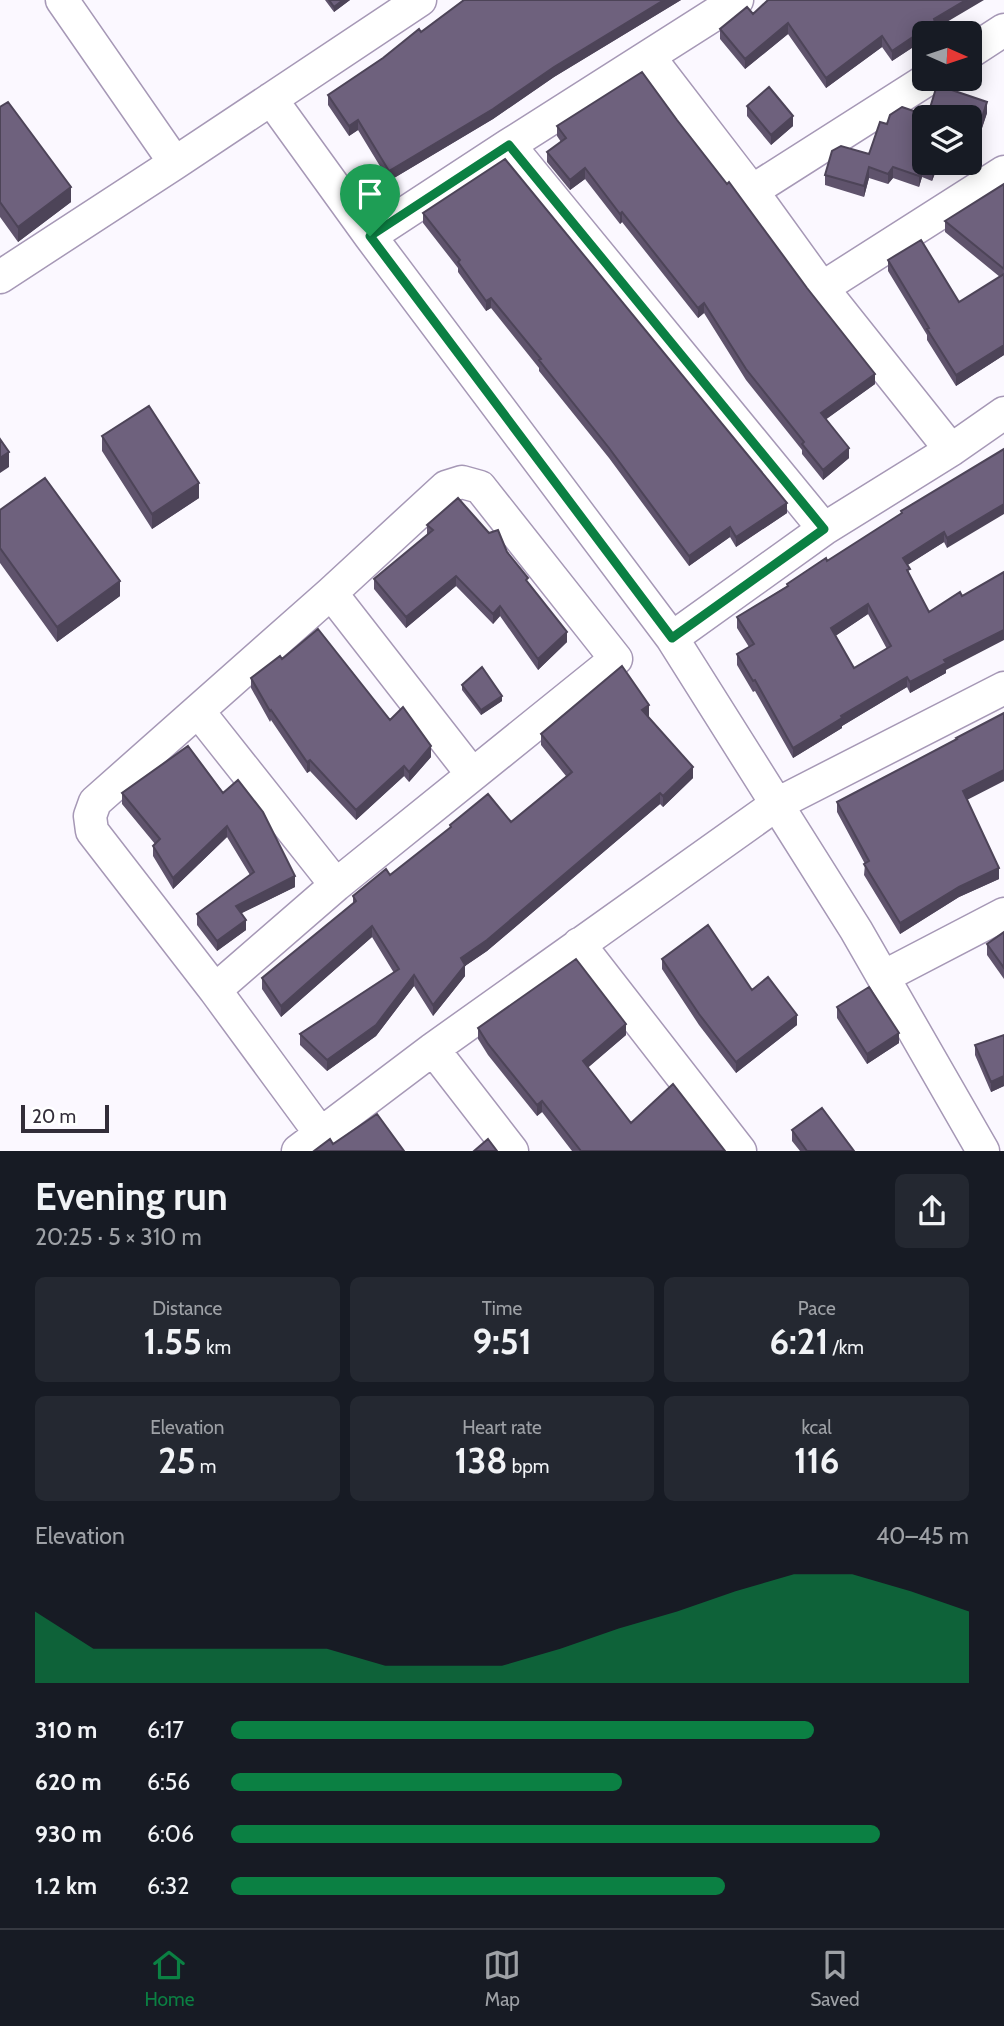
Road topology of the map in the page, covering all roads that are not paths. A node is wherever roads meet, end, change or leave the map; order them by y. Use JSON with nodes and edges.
{"nodes":[{"id":1,"x":62,"y":0,"type":"edge"},
{"id":2,"x":421,"y":0,"type":"edge"},
{"id":3,"x":737,"y":0,"type":"edge"},
{"id":4,"x":1004,"y":30,"type":"edge"},
{"id":5,"x":982,"y":44,"type":"edge"},
{"id":6,"x":649,"y":57,"type":"junction"},
{"id":7,"x":912,"y":89,"type":"edge"},
{"id":8,"x":271,"y":99,"type":"junction"},
{"id":9,"x":509,"y":145,"type":"junction"},
{"id":10,"x":175,"y":163,"type":"junction"},
{"id":11,"x":1004,"y":172,"type":"edge"},
{"id":12,"x":752,"y":191,"type":"junction"},
{"id":13,"x":370,"y":236,"type":"junction"},
{"id":14,"x":0,"y":276,"type":"edge"},
{"id":15,"x":822,"y":288,"type":"junction"},
{"id":16,"x":1004,"y":413,"type":"edge"},
{"id":17,"x":951,"y":450,"type":"junction"},
{"id":18,"x":824,"y":529,"type":"junction"},
{"id":19,"x":331,"y":593,"type":"junction"},
{"id":20,"x":672,"y":638,"type":"junction"},
{"id":21,"x":1004,"y":688,"type":"edge"},
{"id":22,"x":198,"y":711,"type":"junction"},
{"id":23,"x":472,"y":774,"type":"junction"},
{"id":24,"x":776,"y":804,"type":"junction"},
{"id":25,"x":336,"y":885,"type":"junction"},
{"id":26,"x":1004,"y":914,"type":"edge"},
{"id":27,"x":579,"y":944,"type":"junction"},
{"id":28,"x":883,"y":977,"type":"junction"},
{"id":29,"x":215,"y":990,"type":"junction"},
{"id":30,"x":433,"y":1049,"type":"junction"},
{"id":31,"x":309,"y":1142,"type":"edge"},
{"id":32,"x":990,"y":1146,"type":"edge"},
{"id":33,"x":512,"y":1151,"type":"edge"},
{"id":34,"x":740,"y":1151,"type":"edge"}],
"edges":[{"from":1,"to":10,"type":"street"},
{"from":2,"to":8,"type":"street"},
{"from":3,"to":6,"type":"street"},
{"from":4,"to":5,"type":"street"},
{"from":6,"to":9,"type":"street"},
{"from":6,"to":12,"type":"street"},
{"from":7,"to":12,"type":"street"},
{"from":8,"to":10,"type":"street"},
{"from":8,"to":13,"type":"street"},
{"from":9,"to":13,"type":"street"},
{"from":9,"to":18,"type":"street"},
{"from":10,"to":14,"type":"street"},
{"from":11,"to":15,"type":"street"},
{"from":12,"to":15,"type":"street"},
{"from":13,"to":20,"type":"street"},
{"from":15,"to":17,"type":"street"},
{"from":16,"to":17,"type":"street"},
{"from":17,"to":18,"type":"street"},
{"from":18,"to":20,"type":"street"},
{"from":19,"to":22,"type":"street"},
{"from":19,"to":23,"type":"street"},
{"from":19,"to":23,"type":"street"},
{"from":20,"to":24,"type":"street"},
{"from":21,"to":24,"type":"street"},
{"from":22,"to":25,"type":"street"},
{"from":22,"to":29,"type":"street"},
{"from":23,"to":25,"type":"street"},
{"from":24,"to":27,"type":"street"},
{"from":24,"to":28,"type":"street"},
{"from":25,"to":29,"type":"street"},
{"from":26,"to":28,"type":"street"},
{"from":27,"to":30,"type":"street"},
{"from":27,"to":34,"type":"street"},
{"from":28,"to":32,"type":"street"},
{"from":29,"to":31,"type":"street"},
{"from":30,"to":31,"type":"street"},
{"from":30,"to":33,"type":"street"}]}
